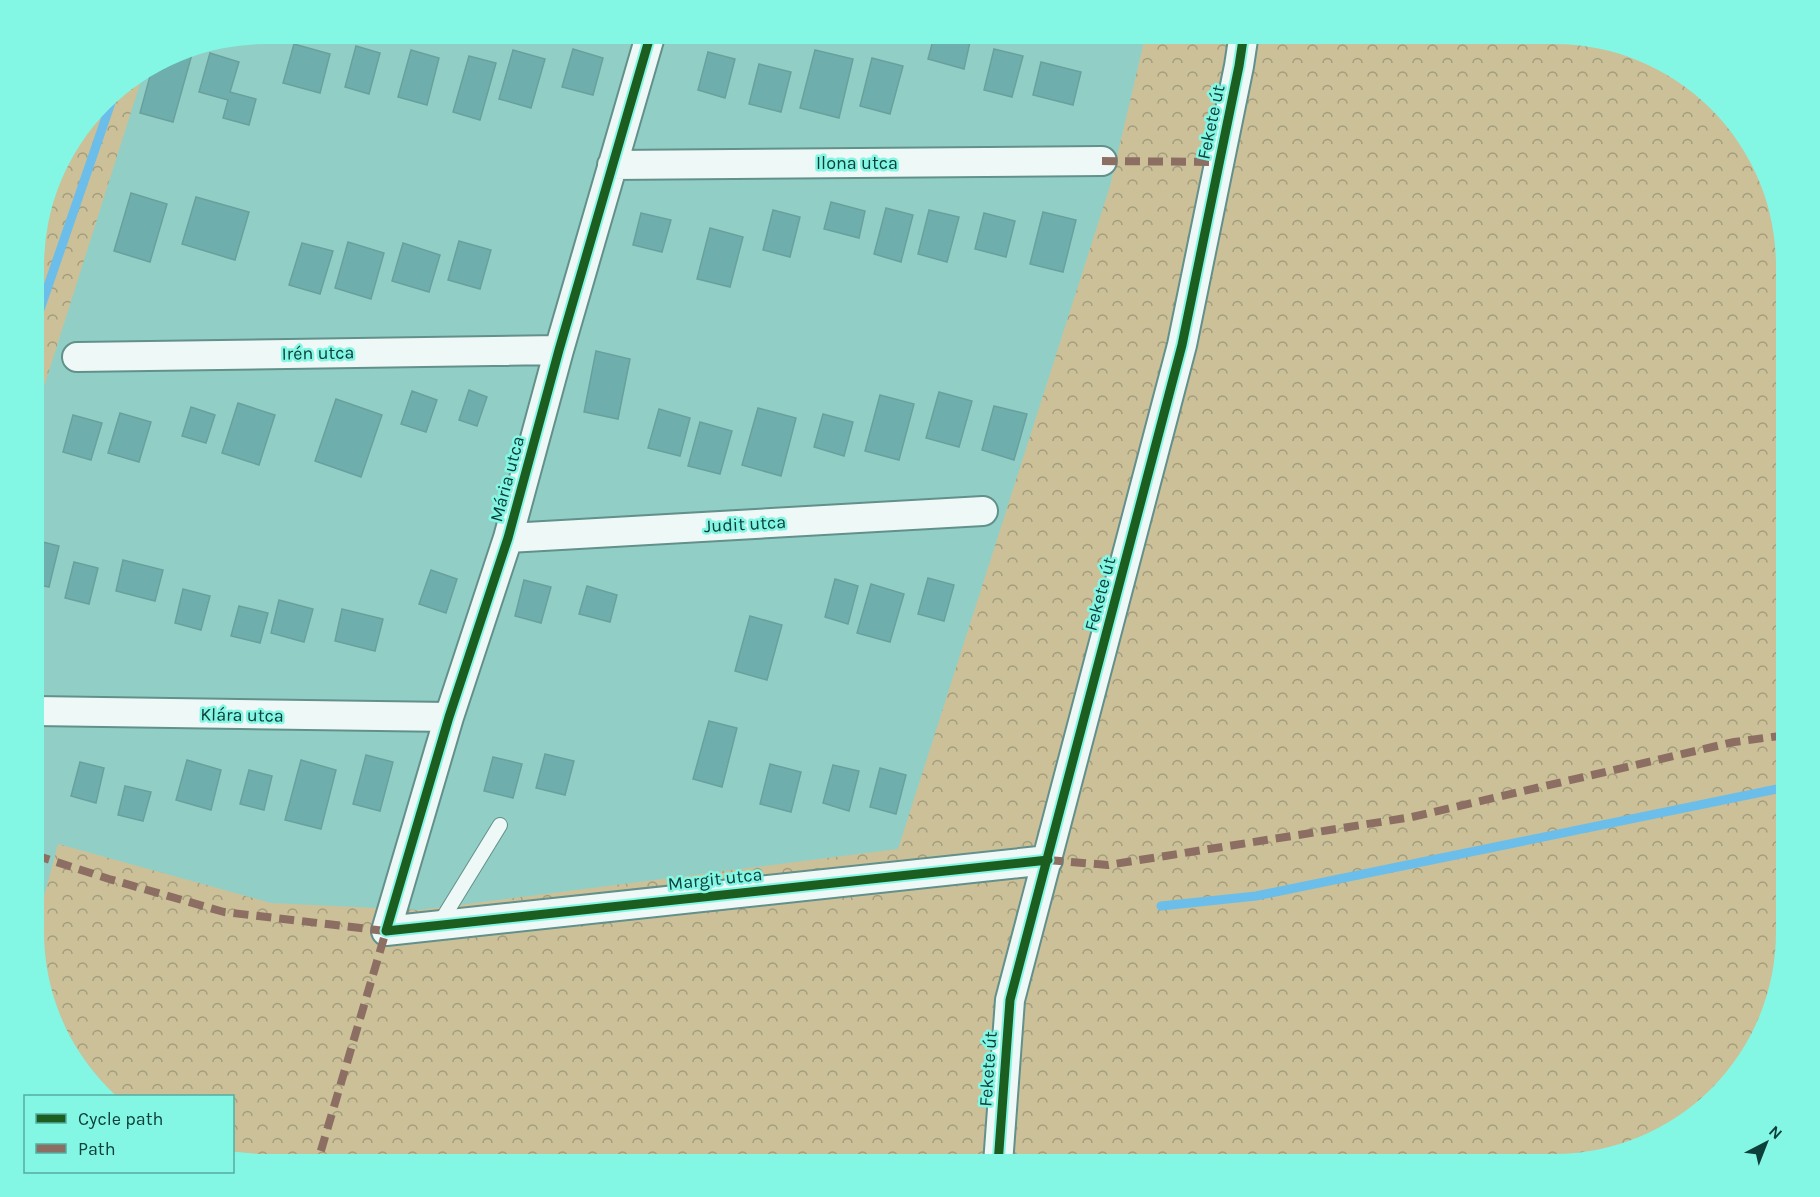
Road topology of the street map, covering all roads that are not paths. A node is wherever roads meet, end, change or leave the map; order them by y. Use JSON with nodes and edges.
{"nodes":[{"id":1,"x":648,"y":44,"type":"edge"},
{"id":2,"x":1242,"y":44,"type":"edge"},
{"id":3,"x":1102,"y":161,"type":"dead end"},
{"id":4,"x":612,"y":165,"type":"junction"},
{"id":5,"x":559,"y":350,"type":"junction"},
{"id":6,"x":77,"y":357,"type":"dead end"},
{"id":7,"x":983,"y":511,"type":"dead end"},
{"id":8,"x":508,"y":538,"type":"junction"},
{"id":9,"x":44,"y":711,"type":"edge"},
{"id":10,"x":449,"y":717,"type":"junction"},
{"id":11,"x":500,"y":825,"type":"dead end"},
{"id":12,"x":1048,"y":860,"type":"junction"},
{"id":13,"x":438,"y":926,"type":"junction"},
{"id":14,"x":386,"y":931,"type":"joint"},
{"id":15,"x":999,"y":1154,"type":"edge"}],
"edges":[{"from":1,"to":4,"type":"street","name":"Mária utca"},
{"from":2,"to":12,"type":"street","name":"Fekete út"},
{"from":3,"to":4,"type":"street","name":"Ilona utca"},
{"from":4,"to":5,"type":"street","name":"Mária utca"},
{"from":5,"to":6,"type":"street","name":"Irén utca"},
{"from":5,"to":8,"type":"street","name":"Mária utca"},
{"from":7,"to":8,"type":"street","name":"Judit utca"},
{"from":8,"to":10,"type":"street","name":"Mária utca"},
{"from":9,"to":10,"type":"street","name":"Klára utca"},
{"from":10,"to":14,"type":"street","name":"Mária utca"},
{"from":11,"to":13,"type":"lane"},
{"from":12,"to":13,"type":"street","name":"Margit utca"},
{"from":12,"to":15,"type":"street","name":"Fekete út"},
{"from":13,"to":14,"type":"street","name":"Margit utca"}]}
